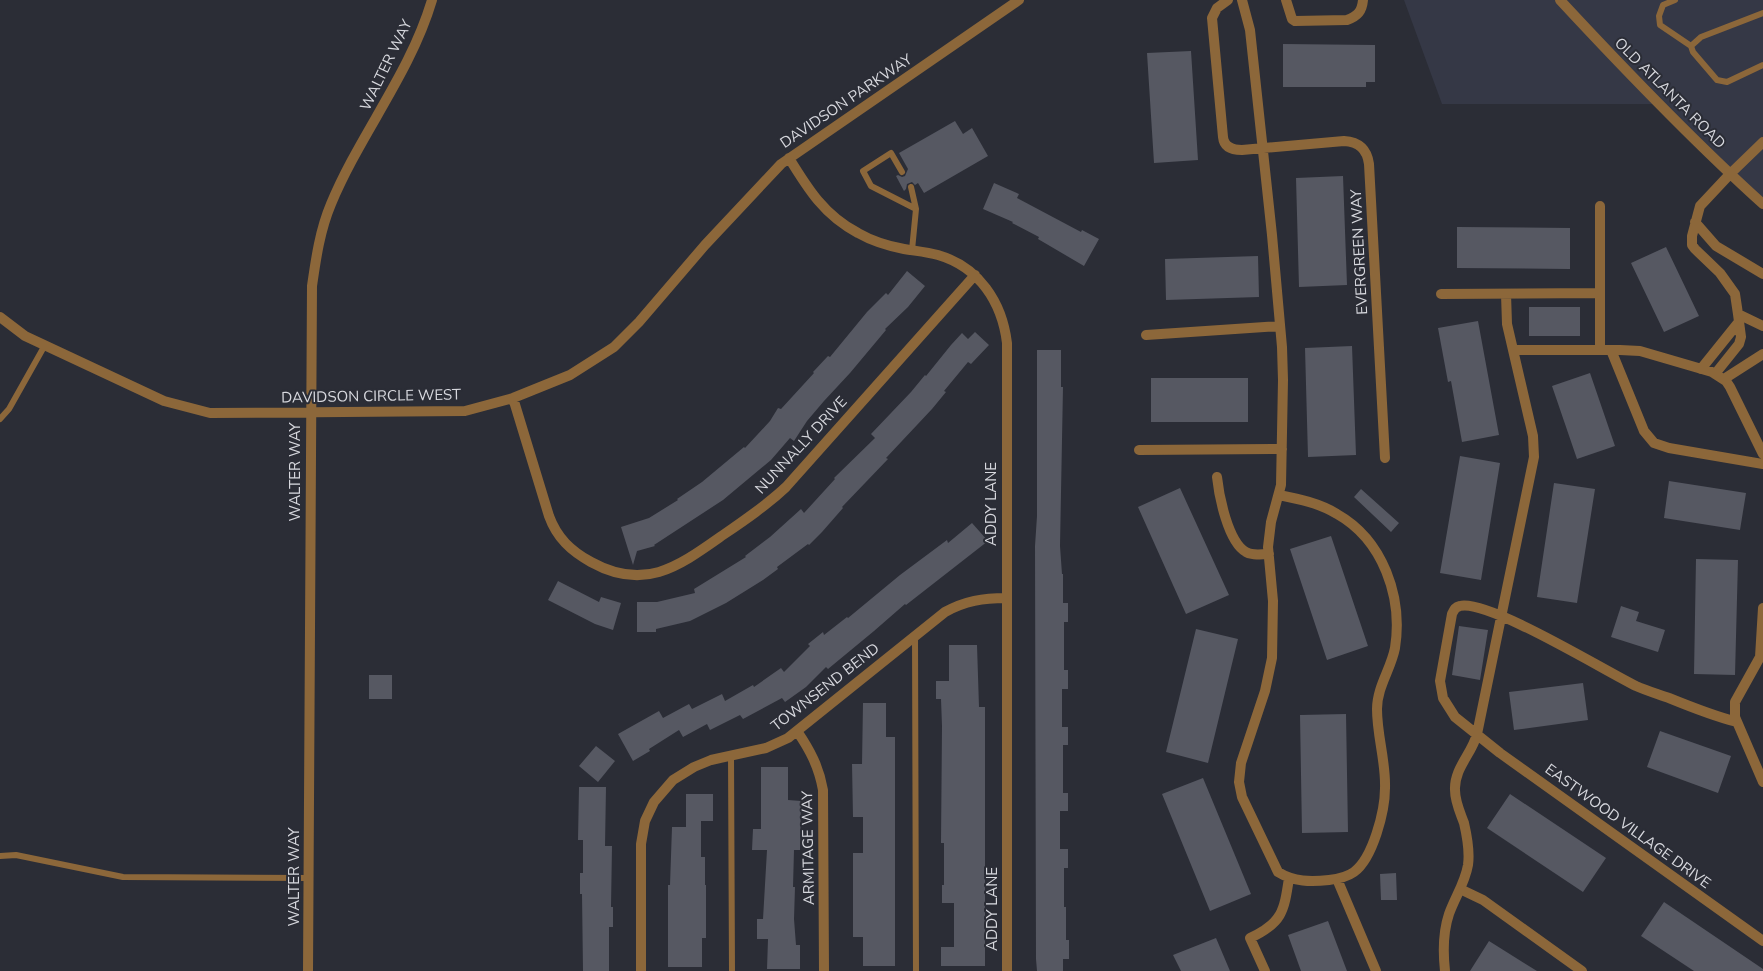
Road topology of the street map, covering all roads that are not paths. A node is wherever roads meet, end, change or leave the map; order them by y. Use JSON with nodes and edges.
{"nodes":[{"id":1,"x":432,"y":0,"type":"edge"},
{"id":2,"x":1020,"y":0,"type":"edge"},
{"id":3,"x":1228,"y":0,"type":"edge"},
{"id":4,"x":1242,"y":0,"type":"edge"},
{"id":5,"x":1286,"y":0,"type":"edge"},
{"id":6,"x":1363,"y":0,"type":"edge"},
{"id":7,"x":1560,"y":0,"type":"edge"},
{"id":8,"x":1675,"y":0,"type":"edge"},
{"id":9,"x":1763,"y":13,"type":"edge"},
{"id":10,"x":1691,"y":46,"type":"junction"},
{"id":11,"x":1763,"y":65,"type":"edge"},
{"id":12,"x":1763,"y":142,"type":"edge"},
{"id":13,"x":1263,"y":148,"type":"junction"},
{"id":14,"x":789,"y":158,"type":"junction"},
{"id":15,"x":902,"y":172,"type":"dead end"},
{"id":16,"x":1730,"y":174,"type":"junction"},
{"id":17,"x":911,"y":187,"type":"dead end"},
{"id":18,"x":1763,"y":204,"type":"edge"},
{"id":19,"x":1600,"y":206,"type":"dead end"},
{"id":20,"x":916,"y":209,"type":"junction"},
{"id":21,"x":1695,"y":222,"type":"junction"},
{"id":22,"x":705,"y":245,"type":"joint"},
{"id":23,"x":912,"y":250,"type":"junction"},
{"id":24,"x":1763,"y":274,"type":"edge"},
{"id":25,"x":975,"y":275,"type":"junction"},
{"id":26,"x":1599,"y":293,"type":"junction"},
{"id":27,"x":1441,"y":294,"type":"dead end"},
{"id":28,"x":1506,"y":294,"type":"junction"},
{"id":29,"x":0,"y":317,"type":"edge"},
{"id":30,"x":1738,"y":319,"type":"junction"},
{"id":31,"x":1280,"y":326,"type":"junction"},
{"id":32,"x":1763,"y":326,"type":"edge"},
{"id":33,"x":1146,"y":335,"type":"dead end"},
{"id":34,"x":45,"y":345,"type":"junction"},
{"id":35,"x":1513,"y":350,"type":"junction"},
{"id":36,"x":1600,"y":350,"type":"junction"},
{"id":37,"x":1611,"y":350,"type":"junction"},
{"id":38,"x":1763,"y":354,"type":"edge"},
{"id":39,"x":1701,"y":368,"type":"junction"},
{"id":40,"x":1720,"y":376,"type":"junction"},
{"id":41,"x":513,"y":398,"type":"junction"},
{"id":42,"x":310,"y":412,"type":"junction"},
{"id":43,"x":0,"y":419,"type":"edge"},
{"id":44,"x":1282,"y":449,"type":"junction"},
{"id":45,"x":1139,"y":450,"type":"dead end"},
{"id":46,"x":1763,"y":454,"type":"edge"},
{"id":47,"x":1385,"y":458,"type":"dead end"},
{"id":48,"x":1763,"y":464,"type":"edge"},
{"id":49,"x":1217,"y":477,"type":"dead end"},
{"id":50,"x":1279,"y":495,"type":"junction"},
{"id":51,"x":1269,"y":554,"type":"junction"},
{"id":52,"x":1006,"y":598,"type":"junction"},
{"id":53,"x":1763,"y":609,"type":"edge"},
{"id":54,"x":1501,"y":616,"type":"junction"},
{"id":55,"x":914,"y":636,"type":"junction"},
{"id":56,"x":1737,"y":722,"type":"junction"},
{"id":57,"x":797,"y":731,"type":"junction"},
{"id":58,"x":1477,"y":734,"type":"junction"},
{"id":59,"x":732,"y":756,"type":"junction"},
{"id":60,"x":1763,"y":782,"type":"edge"},
{"id":61,"x":0,"y":856,"type":"edge"},
{"id":62,"x":309,"y":878,"type":"junction"},
{"id":63,"x":1289,"y":878,"type":"junction"},
{"id":64,"x":1337,"y":879,"type":"junction"},
{"id":65,"x":1460,"y":889,"type":"junction"},
{"id":66,"x":1763,"y":941,"type":"edge"},
{"id":67,"x":308,"y":971,"type":"edge"},
{"id":68,"x":641,"y":971,"type":"edge"},
{"id":69,"x":732,"y":971,"type":"edge"},
{"id":70,"x":824,"y":971,"type":"edge"},
{"id":71,"x":916,"y":971,"type":"edge"},
{"id":72,"x":1007,"y":971,"type":"edge"},
{"id":73,"x":1265,"y":971,"type":"edge"},
{"id":74,"x":1376,"y":971,"type":"edge"},
{"id":75,"x":1445,"y":971,"type":"edge"},
{"id":76,"x":1582,"y":971,"type":"edge"}],
"edges":[{"from":1,"to":42,"type":"street","name":"WALTER WAY"},
{"from":2,"to":14,"type":"street","name":"DAVIDSON PARKWAY"},
{"from":3,"to":13,"type":"street","name":"EVERGREEN WAY"},
{"from":4,"to":13,"type":"street"},
{"from":5,"to":6,"type":"street"},
{"from":7,"to":16,"type":"street","name":"OLD ATLANTA ROAD"},
{"from":8,"to":10,"type":"lane"},
{"from":9,"to":10,"type":"lane"},
{"from":10,"to":11,"type":"lane"},
{"from":12,"to":16,"type":"street"},
{"from":13,"to":31,"type":"street"},
{"from":13,"to":47,"type":"street","name":"EVERGREEN WAY"},
{"from":14,"to":22,"type":"street","name":"DAVIDSON PARKWAY"},
{"from":14,"to":23,"type":"street","name":"ADDY LANE"},
{"from":15,"to":20,"type":"lane"},
{"from":16,"to":18,"type":"street","name":"OLD ATLANTA ROAD"},
{"from":16,"to":21,"type":"street"},
{"from":17,"to":20,"type":"lane"},
{"from":19,"to":26,"type":"street"},
{"from":20,"to":23,"type":"lane"},
{"from":21,"to":24,"type":"street"},
{"from":21,"to":30,"type":"street"},
{"from":22,"to":41,"type":"street","name":"DAVIDSON CIRCLE WEST"},
{"from":23,"to":25,"type":"street","name":"ADDY LANE"},
{"from":25,"to":41,"type":"street","name":"NUNNALLY DRIVE"},
{"from":25,"to":52,"type":"street","name":"ADDY LANE"},
{"from":26,"to":28,"type":"street"},
{"from":26,"to":36,"type":"street"},
{"from":27,"to":28,"type":"street"},
{"from":28,"to":35,"type":"street"},
{"from":29,"to":34,"type":"street","name":"DAVIDSON CIRCLE WEST"},
{"from":30,"to":32,"type":"street"},
{"from":30,"to":39,"type":"street"},
{"from":30,"to":40,"type":"street"},
{"from":31,"to":33,"type":"street"},
{"from":31,"to":44,"type":"street"},
{"from":34,"to":42,"type":"street","name":"DAVIDSON CIRCLE WEST"},
{"from":34,"to":43,"type":"lane"},
{"from":35,"to":36,"type":"street"},
{"from":35,"to":54,"type":"street"},
{"from":36,"to":37,"type":"street"},
{"from":37,"to":39,"type":"street"},
{"from":37,"to":48,"type":"street"},
{"from":38,"to":40,"type":"street"},
{"from":39,"to":40,"type":"street"},
{"from":40,"to":46,"type":"street"},
{"from":41,"to":42,"type":"street","name":"DAVIDSON CIRCLE WEST"},
{"from":42,"to":62,"type":"street","name":"WALTER WAY"},
{"from":44,"to":45,"type":"street"},
{"from":44,"to":50,"type":"street"},
{"from":49,"to":51,"type":"street"},
{"from":50,"to":51,"type":"street"},
{"from":50,"to":64,"type":"street"},
{"from":51,"to":63,"type":"street"},
{"from":52,"to":55,"type":"street","name":"TOWNSEND BEND"},
{"from":52,"to":72,"type":"street","name":"ADDY LANE"},
{"from":53,"to":56,"type":"street"},
{"from":54,"to":56,"type":"street","name":"EASTWOOD VILLAGE DRIVE"},
{"from":54,"to":58,"type":"street"},
{"from":54,"to":58,"type":"street","name":"EASTWOOD VILLAGE DRIVE"},
{"from":55,"to":57,"type":"street","name":"TOWNSEND BEND"},
{"from":55,"to":71,"type":"lane"},
{"from":56,"to":60,"type":"street"},
{"from":57,"to":59,"type":"street","name":"TOWNSEND BEND"},
{"from":57,"to":70,"type":"street","name":"ARMITAGE WAY"},
{"from":58,"to":65,"type":"street"},
{"from":58,"to":66,"type":"street","name":"EASTWOOD VILLAGE DRIVE"},
{"from":59,"to":68,"type":"street","name":"TOWNSEND BEND"},
{"from":59,"to":69,"type":"lane"},
{"from":61,"to":62,"type":"lane"},
{"from":62,"to":67,"type":"street","name":"WALTER WAY"},
{"from":63,"to":64,"type":"street"},
{"from":63,"to":73,"type":"street"},
{"from":64,"to":74,"type":"street"},
{"from":65,"to":75,"type":"street"},
{"from":65,"to":76,"type":"street"}]}
